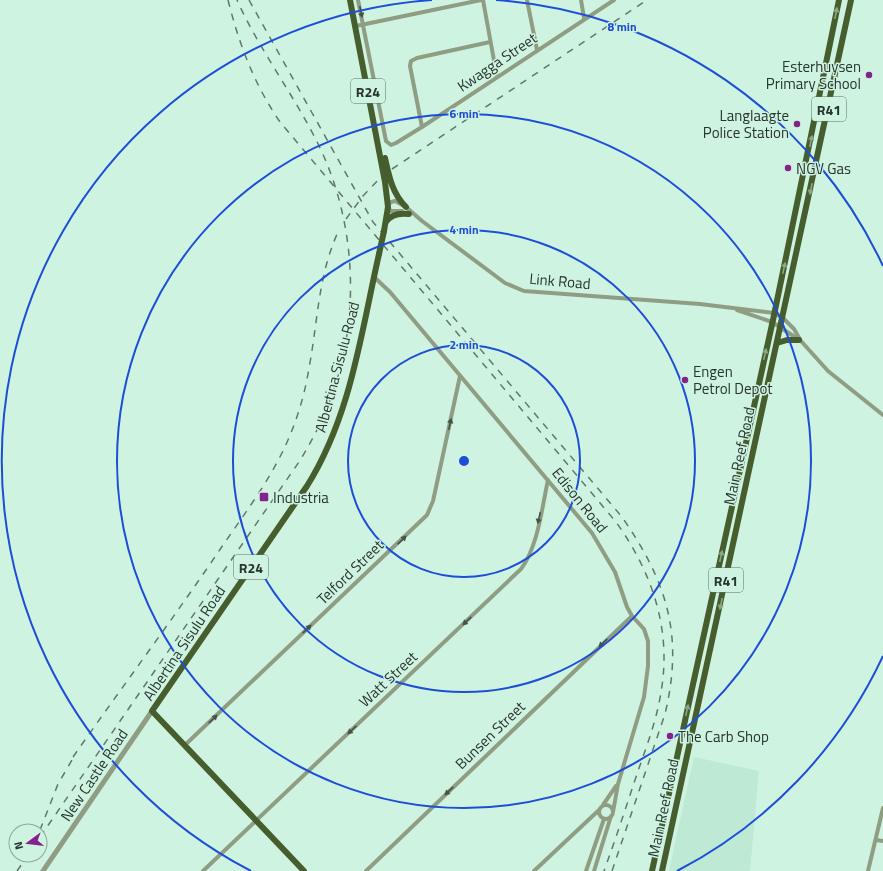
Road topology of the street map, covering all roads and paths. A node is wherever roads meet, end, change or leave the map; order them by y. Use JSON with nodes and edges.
{"nodes":[{"id":1,"x":350,"y":0,"type":"edge"},
{"id":2,"x":358,"y":0,"type":"edge"},
{"id":3,"x":482,"y":0,"type":"edge"},
{"id":4,"x":527,"y":0,"type":"edge"},
{"id":5,"x":581,"y":0,"type":"edge"},
{"id":6,"x":614,"y":0,"type":"edge"},
{"id":7,"x":839,"y":0,"type":"edge"},
{"id":8,"x":851,"y":0,"type":"edge"},
{"id":9,"x":584,"y":18,"type":"junction"},
{"id":10,"x":363,"y":24,"type":"junction"},
{"id":11,"x":356,"y":26,"type":"junction"},
{"id":12,"x":490,"y":42,"type":"junction"},
{"id":13,"x":537,"y":50,"type":"junction"},
{"id":14,"x":497,"y":77,"type":"junction"},
{"id":15,"x":824,"y":77,"type":"junction"},
{"id":16,"x":835,"y":80,"type":"junction"},
{"id":17,"x":818,"y":102,"type":"junction"},
{"id":18,"x":830,"y":105,"type":"junction"},
{"id":19,"x":422,"y":127,"type":"junction"},
{"id":20,"x":375,"y":129,"type":"junction"},
{"id":21,"x":388,"y":206,"type":"junction"},
{"id":22,"x":406,"y":207,"type":"junction"},
{"id":23,"x":409,"y":214,"type":"junction"},
{"id":24,"x":422,"y":221,"type":"junction"},
{"id":25,"x":385,"y":223,"type":"junction"},
{"id":26,"x":374,"y":277,"type":"junction"},
{"id":27,"x":736,"y":309,"type":"junction"},
{"id":28,"x":774,"y":313,"type":"junction"},
{"id":29,"x":783,"y":318,"type":"junction"},
{"id":30,"x":772,"y":322,"type":"junction"},
{"id":31,"x":781,"y":327,"type":"junction"},
{"id":32,"x":800,"y":340,"type":"junction"},
{"id":33,"x":777,"y":343,"type":"junction"},
{"id":34,"x":460,"y":376,"type":"junction"},
{"id":35,"x":883,"y":414,"type":"edge"},
{"id":36,"x":548,"y":480,"type":"junction"},
{"id":37,"x":724,"y":540,"type":"junction"},
{"id":38,"x":734,"y":542,"type":"junction"},
{"id":39,"x":632,"y":616,"type":"junction"},
{"id":40,"x":152,"y":712,"type":"junction"},
{"id":41,"x":185,"y":746,"type":"junction"},
{"id":42,"x":675,"y":764,"type":"junction"},
{"id":43,"x":686,"y":766,"type":"junction"},
{"id":44,"x":618,"y":784,"type":"junction"},
{"id":45,"x":603,"y":805,"type":"junction"},
{"id":46,"x":883,"y":808,"type":"edge"},
{"id":47,"x":598,"y":810,"type":"junction"},
{"id":48,"x":612,"y":814,"type":"junction"},
{"id":49,"x":589,"y":818,"type":"junction"},
{"id":50,"x":603,"y":818,"type":"junction"},
{"id":51,"x":256,"y":821,"type":"junction"},
{"id":52,"x":607,"y":834,"type":"junction"},
{"id":53,"x":876,"y":840,"type":"junction"},
{"id":54,"x":883,"y":842,"type":"edge"},
{"id":55,"x":43,"y":871,"type":"edge"},
{"id":56,"x":203,"y":871,"type":"edge"},
{"id":57,"x":304,"y":871,"type":"edge"},
{"id":58,"x":366,"y":871,"type":"edge"},
{"id":59,"x":534,"y":871,"type":"edge"},
{"id":60,"x":586,"y":871,"type":"edge"},
{"id":61,"x":594,"y":871,"type":"edge"},
{"id":62,"x":652,"y":871,"type":"edge"},
{"id":63,"x":662,"y":871,"type":"edge"},
{"id":64,"x":868,"y":871,"type":"edge"}],
"edges":[{"from":1,"to":11,"type":"main road","name":"Albertina Sisulu Road","number":"R24"},
{"from":2,"to":10,"type":"street","one_way":true},
{"from":3,"to":10,"type":"street"},
{"from":3,"to":12,"type":"street"},
{"from":4,"to":13,"type":"street"},
{"from":5,"to":9,"type":"street"},
{"from":6,"to":9,"type":"street","name":"Kwagga Street"},
{"from":15,"to":7,"type":"main road","name":"Main Reef Road","number":"R41","one_way":true},
{"from":8,"to":16,"type":"main road","name":"Main Reef Road","number":"R41"},
{"from":9,"to":13,"type":"street","name":"Kwagga Street"},
{"from":10,"to":11,"type":"street"},
{"from":10,"to":19,"type":"street","name":"Kwagga Street"},
{"from":11,"to":20,"type":"main road","name":"Albertina Sisulu Road","number":"R24"},
{"from":12,"to":14,"type":"street"},
{"from":12,"to":19,"type":"street"},
{"from":13,"to":14,"type":"street","name":"Kwagga Street"},
{"from":14,"to":19,"type":"street","name":"Kwagga Street"},
{"from":15,"to":16,"type":"main road"},
{"from":15,"to":17,"type":"main road","name":"Main Reef Road","number":"R41"},
{"from":16,"to":18,"type":"main road","name":"Main Reef Road","number":"R41"},
{"from":17,"to":18,"type":"main road"},
{"from":28,"to":17,"type":"main road","name":"Main Reef Road","number":"R41","one_way":true},
{"from":18,"to":29,"type":"main road","name":"Main Reef Road","number":"R41","one_way":true},
{"from":20,"to":21,"type":"main road","name":"Albertina Sisulu Road","number":"R24"},
{"from":20,"to":22,"type":"main road"},
{"from":21,"to":22,"type":"street"},
{"from":21,"to":23,"type":"street"},
{"from":21,"to":25,"type":"main road","name":"Albertina Sisulu Road","number":"R24"},
{"from":22,"to":24,"type":"street","name":"Link Road"},
{"from":23,"to":24,"type":"street"},
{"from":23,"to":25,"type":"main road"},
{"from":24,"to":27,"type":"street","name":"Link Road"},
{"from":25,"to":26,"type":"main road","name":"Albertina Sisulu Road","number":"R24","bridge":true},
{"from":26,"to":34,"type":"street","name":"Edison Road"},
{"from":26,"to":40,"type":"main road","name":"Albertina Sisulu Road","number":"R24"},
{"from":27,"to":28,"type":"street","name":"Link Road"},
{"from":27,"to":30,"type":"street","name":"Link Road"},
{"from":28,"to":29,"type":"street"},
{"from":28,"to":30,"type":"main road","name":"Main Reef Road","number":"R41"},
{"from":29,"to":31,"type":"main road","name":"Main Reef Road","number":"R41"},
{"from":29,"to":32,"type":"street"},
{"from":30,"to":31,"type":"street","name":"Link Road"},
{"from":37,"to":30,"type":"main road","name":"Main Reef Road","number":"R41","one_way":true},
{"from":31,"to":32,"type":"street","name":"Link Road"},
{"from":31,"to":33,"type":"main road","name":"Main Reef Road","number":"R41"},
{"from":32,"to":33,"type":"main road"},
{"from":32,"to":35,"type":"street"},
{"from":33,"to":38,"type":"main road","name":"Main Reef Road","number":"R41"},
{"from":34,"to":36,"type":"street","name":"Edison Road"},
{"from":41,"to":34,"type":"street","name":"Telford Street","one_way":true},
{"from":36,"to":39,"type":"street","name":"Edison Road"},
{"from":36,"to":51,"type":"street","name":"Watt Street","one_way":true},
{"from":37,"to":38,"type":"main road"},
{"from":42,"to":37,"type":"main road","name":"Main Reef Road","number":"R41","one_way":true},
{"from":38,"to":43,"type":"main road","name":"Main Reef Road","number":"R41","one_way":true},
{"from":39,"to":44,"type":"street","name":"Edison Road"},
{"from":39,"to":58,"type":"street","name":"Bunsen Street","one_way":true},
{"from":40,"to":41,"type":"main road","name":"Albertina Sisulu Road"},
{"from":40,"to":55,"type":"street","name":"New Castle Road"},
{"from":41,"to":51,"type":"main road","name":"Albertina Sisulu Road"},
{"from":42,"to":43,"type":"main road"},
{"from":42,"to":62,"type":"main road","name":"Main Reef Road","number":"R41"},
{"from":43,"to":63,"type":"main road","name":"Main Reef Road","number":"R41"},
{"from":44,"to":45,"type":"street","name":"Edison Road"},
{"from":44,"to":48,"type":"street","name":"Edison Road"},
{"from":45,"to":47,"type":"street","name":"Edison Road"},
{"from":45,"to":48,"type":"street"},
{"from":46,"to":53,"type":"street"},
{"from":47,"to":49,"type":"street","name":"Edison Road"},
{"from":47,"to":50,"type":"street"},
{"from":48,"to":50,"type":"street"},
{"from":48,"to":52,"type":"street","name":"Edison Road"},
{"from":49,"to":50,"type":"street"},
{"from":49,"to":59,"type":"street","name":"Edison Road"},
{"from":50,"to":52,"type":"street"},
{"from":50,"to":60,"type":"street"},
{"from":51,"to":56,"type":"street","name":"Watt Street"},
{"from":51,"to":57,"type":"main road","name":"Albertina Sisulu Road"},
{"from":52,"to":61,"type":"street","name":"Edison Road"},
{"from":53,"to":54,"type":"street"},
{"from":53,"to":64,"type":"street"}]}
